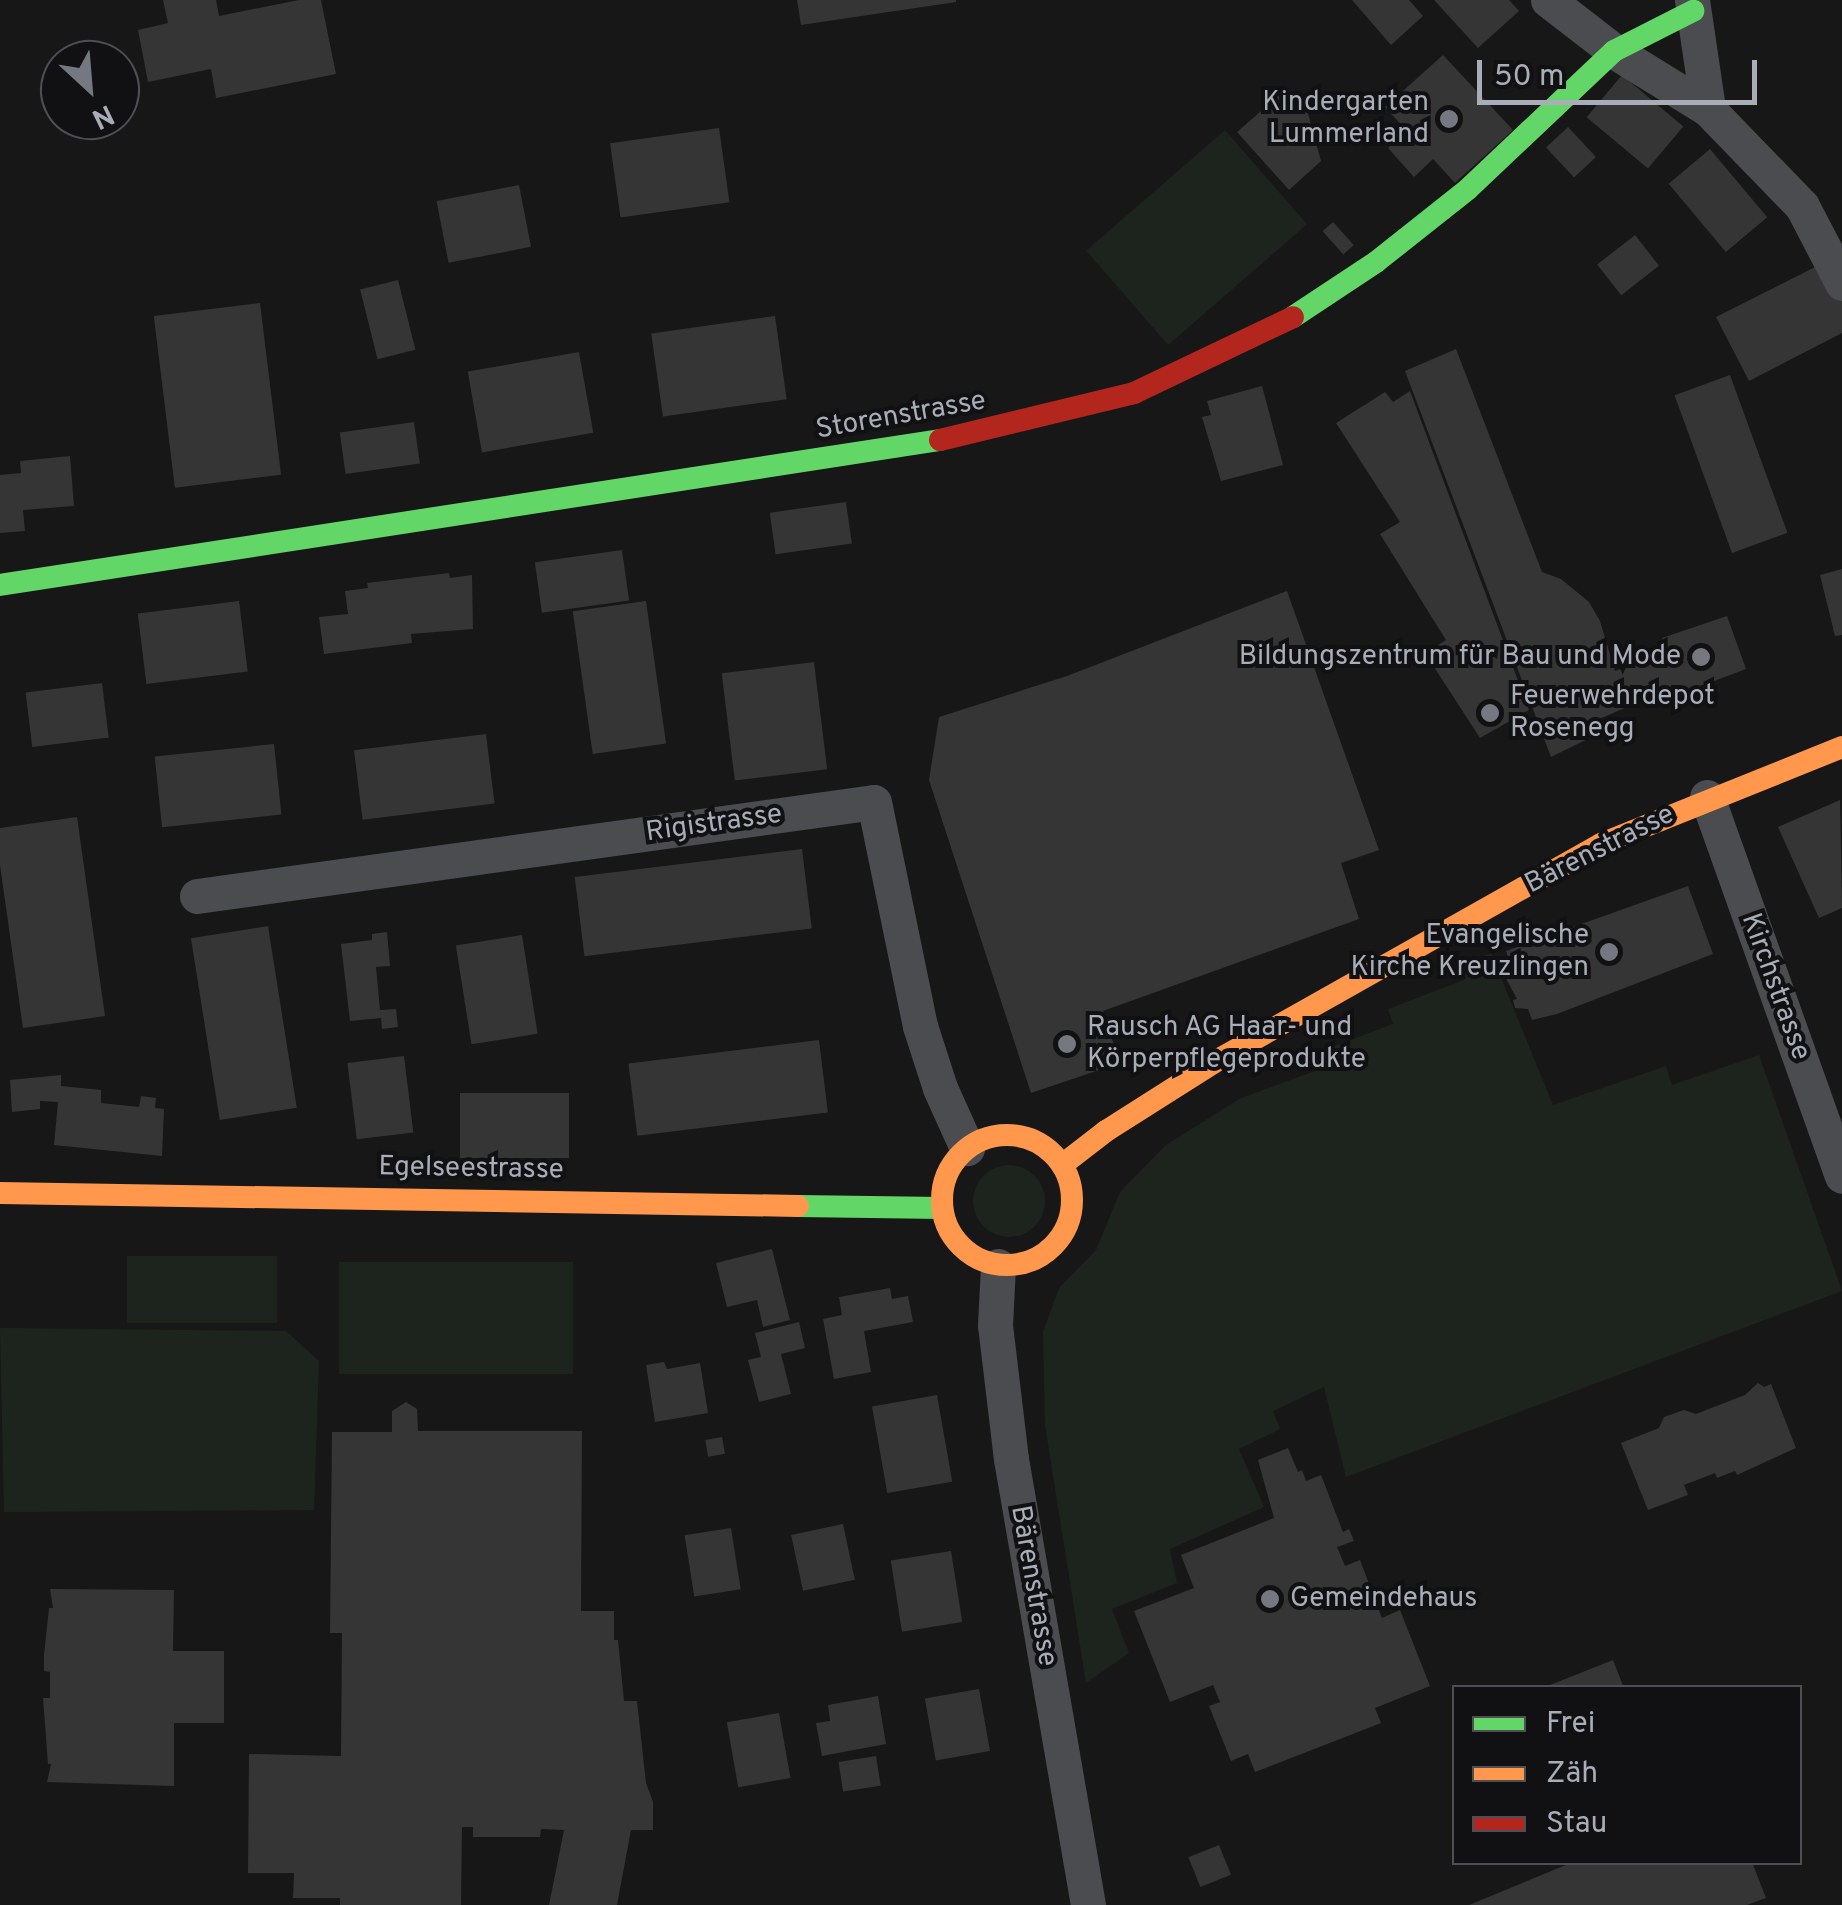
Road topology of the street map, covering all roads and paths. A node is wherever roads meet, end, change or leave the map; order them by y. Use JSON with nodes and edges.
{"nodes":[{"id":1,"x":1548,"y":0,"type":"edge"},
{"id":2,"x":1692,"y":5,"type":"edge"},
{"id":3,"x":1614,"y":51,"type":"junction"},
{"id":4,"x":1708,"y":109,"type":"junction"},
{"id":5,"x":1842,"y":283,"type":"edge"},
{"id":6,"x":0,"y":585,"type":"edge"},
{"id":7,"x":1842,"y":747,"type":"edge"},
{"id":8,"x":1708,"y":798,"type":"junction"},
{"id":9,"x":198,"y":896,"type":"dead end"},
{"id":10,"x":968,"y":1148,"type":"junction"},
{"id":11,"x":1062,"y":1164,"type":"junction"},
{"id":12,"x":1842,"y":1176,"type":"edge"},
{"id":13,"x":0,"y":1193,"type":"edge"},
{"id":14,"x":942,"y":1208,"type":"junction"},
{"id":15,"x":998,"y":1266,"type":"junction"},
{"id":16,"x":1088,"y":1905,"type":"edge"}],
"edges":[{"from":1,"to":3,"type":"street"},
{"from":2,"to":3,"type":"main road","name":"Storenstrasse"},
{"from":2,"to":4,"type":"street"},
{"from":3,"to":4,"type":"street"},
{"from":3,"to":6,"type":"main road","name":"Storenstrasse"},
{"from":4,"to":5,"type":"street"},
{"from":7,"to":8,"type":"main road","name":"Bärenstrasse"},
{"from":8,"to":11,"type":"main road","name":"Bärenstrasse"},
{"from":8,"to":12,"type":"street","name":"Kirchstrasse"},
{"from":9,"to":10,"type":"street","name":"Rigistrasse"},
{"from":10,"to":11,"type":"main road"},
{"from":10,"to":14,"type":"main road"},
{"from":11,"to":15,"type":"main road"},
{"from":13,"to":14,"type":"main road","name":"Egelseestrasse"},
{"from":14,"to":15,"type":"main road"},
{"from":15,"to":16,"type":"street","name":"Bärenstrasse"}]}
